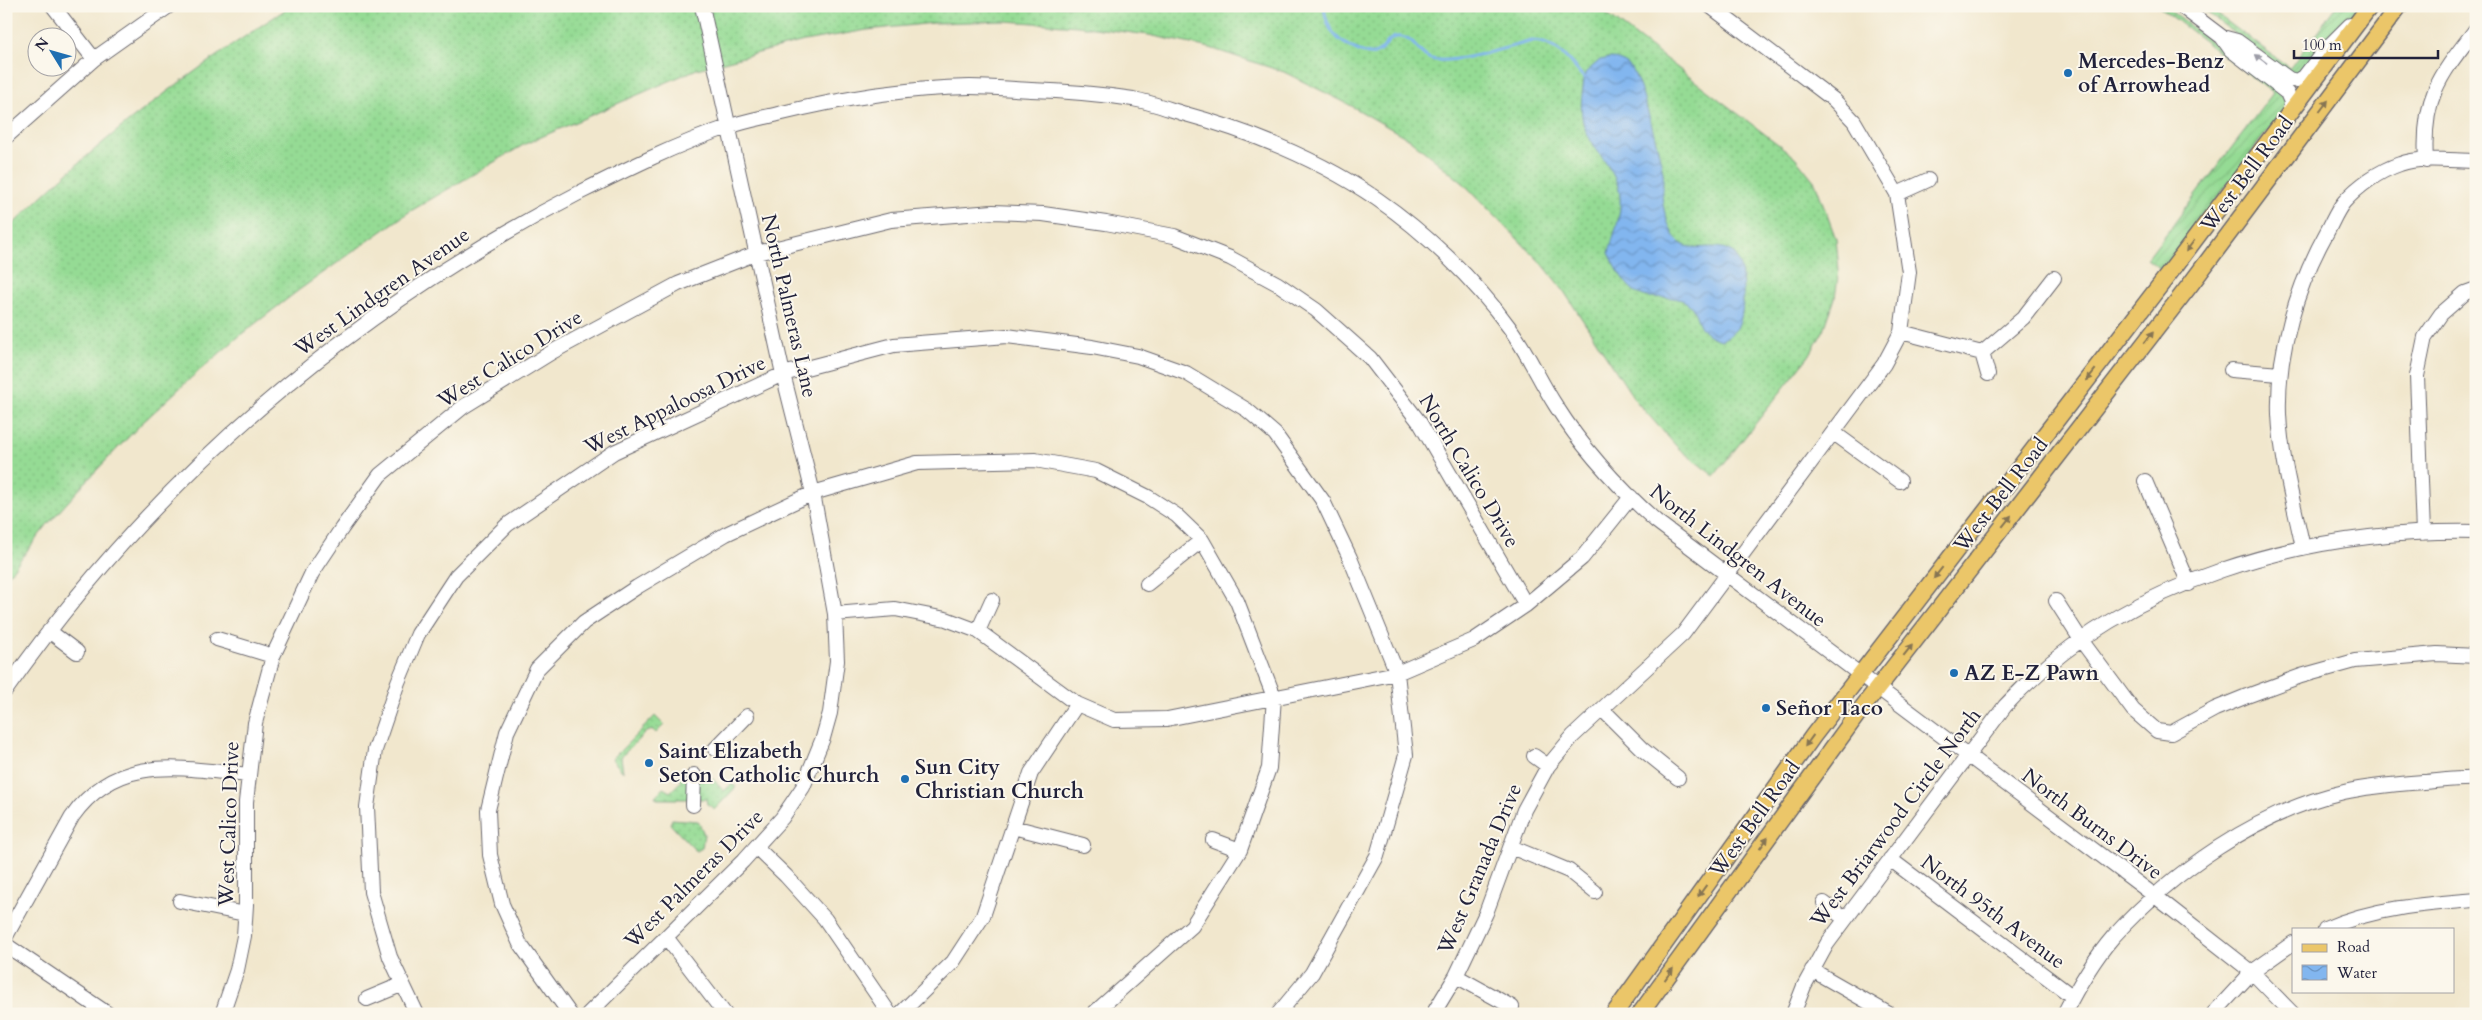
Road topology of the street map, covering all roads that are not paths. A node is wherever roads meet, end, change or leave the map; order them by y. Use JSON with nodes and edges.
{"nodes":[{"id":1,"x":53,"y":6,"type":"edge"},
{"id":2,"x":169,"y":6,"type":"edge"},
{"id":3,"x":702,"y":6,"type":"edge"},
{"id":4,"x":1710,"y":6,"type":"edge"},
{"id":5,"x":2181,"y":6,"type":"edge"},
{"id":6,"x":2399,"y":6,"type":"edge"},
{"id":7,"x":2366,"y":11,"type":"edge"},
{"id":8,"x":2476,"y":29,"type":"edge"},
{"id":9,"x":2222,"y":37,"type":"junction"},
{"id":10,"x":94,"y":59,"type":"junction"},
{"id":11,"x":2289,"y":79,"type":"junction"},
{"id":12,"x":2303,"y":95,"type":"junction"},
{"id":13,"x":2289,"y":115,"type":"junction"},
{"id":14,"x":730,"y":126,"type":"junction"},
{"id":15,"x":6,"y":137,"type":"edge"},
{"id":16,"x":2426,"y":161,"type":"junction"},
{"id":17,"x":2476,"y":161,"type":"edge"},
{"id":18,"x":1928,"y":180,"type":"dead end"},
{"id":19,"x":1898,"y":194,"type":"junction"},
{"id":20,"x":2252,"y":201,"type":"junction"},
{"id":21,"x":757,"y":253,"type":"junction"},
{"id":22,"x":2054,"y":278,"type":"dead end"},
{"id":23,"x":2476,"y":289,"type":"edge"},
{"id":24,"x":1901,"y":332,"type":"junction"},
{"id":25,"x":1982,"y":353,"type":"junction"},
{"id":26,"x":2231,"y":370,"type":"dead end"},
{"id":27,"x":783,"y":374,"type":"junction"},
{"id":28,"x":1988,"y":374,"type":"dead end"},
{"id":29,"x":2280,"y":374,"type":"junction"},
{"id":30,"x":1834,"y":433,"type":"junction"},
{"id":31,"x":2145,"y":480,"type":"dead end"},
{"id":32,"x":1900,"y":481,"type":"dead end"},
{"id":33,"x":813,"y":493,"type":"junction"},
{"id":34,"x":1630,"y":497,"type":"junction"},
{"id":35,"x":2423,"y":532,"type":"junction"},
{"id":36,"x":2476,"y":532,"type":"edge"},
{"id":37,"x":1202,"y":540,"type":"junction"},
{"id":38,"x":2303,"y":548,"type":"junction"},
{"id":39,"x":1727,"y":576,"type":"junction"},
{"id":40,"x":1147,"y":584,"type":"dead end"},
{"id":41,"x":2189,"y":584,"type":"junction"},
{"id":42,"x":992,"y":600,"type":"dead end"},
{"id":43,"x":2056,"y":601,"type":"dead end"},
{"id":44,"x":1526,"y":605,"type":"junction"},
{"id":45,"x":835,"y":614,"type":"junction"},
{"id":46,"x":49,"y":631,"type":"junction"},
{"id":47,"x":978,"y":631,"type":"junction"},
{"id":48,"x":218,"y":639,"type":"dead end"},
{"id":49,"x":2081,"y":640,"type":"junction"},
{"id":50,"x":77,"y":652,"type":"dead end"},
{"id":51,"x":273,"y":656,"type":"junction"},
{"id":52,"x":2476,"y":656,"type":"edge"},
{"id":53,"x":1397,"y":673,"type":"junction"},
{"id":54,"x":1860,"y":675,"type":"junction"},
{"id":55,"x":1878,"y":688,"type":"junction"},
{"id":56,"x":6,"y":690,"type":"edge"},
{"id":57,"x":1274,"y":697,"type":"junction"},
{"id":58,"x":1077,"y":704,"type":"junction"},
{"id":59,"x":1602,"y":709,"type":"junction"},
{"id":60,"x":747,"y":716,"type":"dead end"},
{"id":61,"x":716,"y":749,"type":"dead end"},
{"id":62,"x":1967,"y":755,"type":"junction"},
{"id":63,"x":1534,"y":756,"type":"dead end"},
{"id":64,"x":1548,"y":766,"type":"junction"},
{"id":65,"x":248,"y":775,"type":"junction"},
{"id":66,"x":694,"y":775,"type":"dead end"},
{"id":67,"x":1678,"y":778,"type":"dead end"},
{"id":68,"x":2476,"y":779,"type":"edge"},
{"id":69,"x":693,"y":805,"type":"dead end"},
{"id":70,"x":1013,"y":826,"type":"junction"},
{"id":71,"x":1213,"y":840,"type":"dead end"},
{"id":72,"x":1083,"y":845,"type":"dead end"},
{"id":73,"x":1511,"y":847,"type":"junction"},
{"id":74,"x":757,"y":848,"type":"junction"},
{"id":75,"x":1240,"y":850,"type":"junction"},
{"id":76,"x":1890,"y":859,"type":"junction"},
{"id":77,"x":1595,"y":892,"type":"dead end"},
{"id":78,"x":2155,"y":896,"type":"junction"},
{"id":79,"x":2476,"y":900,"type":"edge"},
{"id":80,"x":180,"y":901,"type":"dead end"},
{"id":81,"x":1824,"y":903,"type":"dead end"},
{"id":82,"x":246,"y":914,"type":"junction"},
{"id":83,"x":1845,"y":918,"type":"junction"},
{"id":84,"x":2328,"y":928,"type":"edge"},
{"id":85,"x":6,"y":936,"type":"edge"},
{"id":86,"x":666,"y":937,"type":"junction"},
{"id":87,"x":6,"y":944,"type":"edge"},
{"id":88,"x":2292,"y":944,"type":"edge"},
{"id":89,"x":1812,"y":970,"type":"junction"},
{"id":90,"x":2252,"y":972,"type":"junction"},
{"id":91,"x":1456,"y":976,"type":"junction"},
{"id":92,"x":403,"y":984,"type":"junction"},
{"id":93,"x":2073,"y":997,"type":"junction"},
{"id":94,"x":366,"y":999,"type":"dead end"},
{"id":95,"x":1512,"y":1007,"type":"dead end"},
{"id":96,"x":108,"y":1014,"type":"edge"},
{"id":97,"x":222,"y":1014,"type":"edge"},
{"id":98,"x":417,"y":1014,"type":"edge"},
{"id":99,"x":570,"y":1014,"type":"edge"},
{"id":100,"x":588,"y":1014,"type":"edge"},
{"id":101,"x":724,"y":1014,"type":"edge"},
{"id":102,"x":890,"y":1014,"type":"edge"},
{"id":103,"x":900,"y":1014,"type":"edge"},
{"id":104,"x":1093,"y":1014,"type":"edge"},
{"id":105,"x":1278,"y":1014,"type":"edge"},
{"id":106,"x":1433,"y":1014,"type":"edge"},
{"id":107,"x":1614,"y":1014,"type":"edge"},
{"id":108,"x":1640,"y":1014,"type":"edge"},
{"id":109,"x":1793,"y":1014,"type":"edge"},
{"id":110,"x":1889,"y":1014,"type":"edge"},
{"id":111,"x":2064,"y":1014,"type":"edge"},
{"id":112,"x":2213,"y":1014,"type":"edge"},
{"id":113,"x":2293,"y":1014,"type":"edge"}],
"edges":[{"from":1,"to":10,"type":"street"},
{"from":2,"to":10,"type":"street"},
{"from":3,"to":14,"type":"street","name":"North Palmeras Lane"},
{"from":4,"to":19,"type":"street"},
{"from":5,"to":9,"type":"street"},
{"from":20,"to":6,"type":"main road","name":"West Bell Road","one_way":true},
{"from":7,"to":11,"type":"street"},
{"from":7,"to":12,"type":"main road","name":"West Bell Road"},
{"from":8,"to":16,"type":"street"},
{"from":11,"to":9,"type":"street","one_way":true},
{"from":9,"to":13,"type":"street"},
{"from":10,"to":15,"type":"street"},
{"from":11,"to":12,"type":"street"},
{"from":12,"to":13,"type":"main road","name":"West Bell Road"},
{"from":12,"to":20,"type":"main road"},
{"from":13,"to":54,"type":"main road","name":"West Bell Road","one_way":true},
{"from":14,"to":21,"type":"street","name":"North Palmeras Lane"},
{"from":14,"to":34,"type":"street","name":"North Lindgren Avenue"},
{"from":14,"to":46,"type":"street","name":"West Lindgren Avenue"},
{"from":16,"to":17,"type":"street"},
{"from":16,"to":29,"type":"street"},
{"from":18,"to":19,"type":"street"},
{"from":19,"to":24,"type":"street"},
{"from":55,"to":20,"type":"main road","name":"West Bell Road","one_way":true},
{"from":21,"to":27,"type":"street","name":"North Palmeras Lane"},
{"from":21,"to":44,"type":"street","name":"North Calico Drive"},
{"from":21,"to":51,"type":"street","name":"West Calico Drive"},
{"from":22,"to":25,"type":"street"},
{"from":23,"to":35,"type":"street"},
{"from":24,"to":25,"type":"street"},
{"from":24,"to":30,"type":"street","name":"West Granada Drive"},
{"from":25,"to":28,"type":"street"},
{"from":26,"to":29,"type":"street"},
{"from":27,"to":33,"type":"street","name":"North Palmeras Lane"},
{"from":27,"to":53,"type":"street","name":"West Appaloosa Drive"},
{"from":27,"to":92,"type":"street","name":"West Appaloosa Drive"},
{"from":29,"to":38,"type":"street"},
{"from":30,"to":32,"type":"street"},
{"from":30,"to":39,"type":"street","name":"West Granada Drive"},
{"from":31,"to":41,"type":"street"},
{"from":33,"to":37,"type":"street"},
{"from":33,"to":45,"type":"street","name":"North Palmeras Lane"},
{"from":33,"to":99,"type":"street"},
{"from":34,"to":39,"type":"street","name":"North Lindgren Avenue"},
{"from":34,"to":44,"type":"street"},
{"from":35,"to":36,"type":"street","name":"West Briarwood Circle North"},
{"from":35,"to":38,"type":"street","name":"West Briarwood Circle North"},
{"from":37,"to":40,"type":"street"},
{"from":37,"to":57,"type":"street"},
{"from":38,"to":41,"type":"street","name":"West Briarwood Circle North"},
{"from":39,"to":54,"type":"street","name":"North Lindgren Avenue"},
{"from":39,"to":59,"type":"street","name":"West Granada Drive"},
{"from":41,"to":49,"type":"street","name":"West Briarwood Circle North"},
{"from":42,"to":47,"type":"street"},
{"from":43,"to":49,"type":"street"},
{"from":44,"to":53,"type":"street"},
{"from":45,"to":47,"type":"street"},
{"from":45,"to":74,"type":"street","name":"West Palmeras Drive"},
{"from":46,"to":50,"type":"street"},
{"from":46,"to":56,"type":"street","name":"West Lindgren Avenue"},
{"from":47,"to":58,"type":"street"},
{"from":48,"to":51,"type":"street"},
{"from":49,"to":52,"type":"street"},
{"from":49,"to":62,"type":"street","name":"West Briarwood Circle North"},
{"from":51,"to":65,"type":"street","name":"West Calico Drive"},
{"from":53,"to":57,"type":"street"},
{"from":53,"to":105,"type":"street","name":"West Appaloosa Drive"},
{"from":54,"to":55,"type":"street","name":"North Burns Drive"},
{"from":54,"to":107,"type":"main road","name":"West Bell Road","one_way":true},
{"from":55,"to":62,"type":"street","name":"North Burns Drive"},
{"from":108,"to":55,"type":"main road","name":"West Bell Road","one_way":true},
{"from":57,"to":58,"type":"street"},
{"from":57,"to":75,"type":"street"},
{"from":58,"to":70,"type":"street"},
{"from":59,"to":64,"type":"street","name":"West Granada Drive"},
{"from":59,"to":67,"type":"street"},
{"from":60,"to":61,"type":"street"},
{"from":62,"to":76,"type":"street","name":"West Briarwood Circle North"},
{"from":62,"to":78,"type":"street","name":"North Burns Drive"},
{"from":63,"to":64,"type":"street","name":"West Granada Drive"},
{"from":64,"to":73,"type":"street","name":"West Granada Drive"},
{"from":65,"to":82,"type":"street","name":"West Calico Drive"},
{"from":65,"to":85,"type":"street"},
{"from":66,"to":69,"type":"street"},
{"from":68,"to":78,"type":"street"},
{"from":70,"to":72,"type":"street"},
{"from":70,"to":103,"type":"street"},
{"from":71,"to":75,"type":"street"},
{"from":73,"to":77,"type":"street"},
{"from":73,"to":91,"type":"street","name":"West Granada Drive"},
{"from":74,"to":86,"type":"street","name":"West Palmeras Drive"},
{"from":74,"to":102,"type":"street"},
{"from":75,"to":104,"type":"street"},
{"from":76,"to":83,"type":"street","name":"West Briarwood Circle North"},
{"from":76,"to":93,"type":"street","name":"North 95th Avenue"},
{"from":78,"to":90,"type":"street","name":"North Burns Drive"},
{"from":78,"to":93,"type":"street"},
{"from":79,"to":84,"type":"street"},
{"from":80,"to":82,"type":"street"},
{"from":81,"to":83,"type":"street"},
{"from":82,"to":97,"type":"street","name":"West Calico Drive"},
{"from":83,"to":89,"type":"street","name":"West Briarwood Circle North"},
{"from":86,"to":100,"type":"street","name":"West Palmeras Drive"},
{"from":86,"to":101,"type":"street"},
{"from":87,"to":96,"type":"street"},
{"from":88,"to":90,"type":"street"},
{"from":89,"to":109,"type":"street","name":"West Briarwood Circle North"},
{"from":89,"to":110,"type":"street"},
{"from":90,"to":112,"type":"street"},
{"from":90,"to":113,"type":"street","name":"North Burns Drive"},
{"from":91,"to":95,"type":"street"},
{"from":91,"to":106,"type":"street","name":"West Granada Drive"},
{"from":92,"to":94,"type":"street"},
{"from":92,"to":98,"type":"street","name":"West Appaloosa Drive"},
{"from":93,"to":111,"type":"street"}]}
